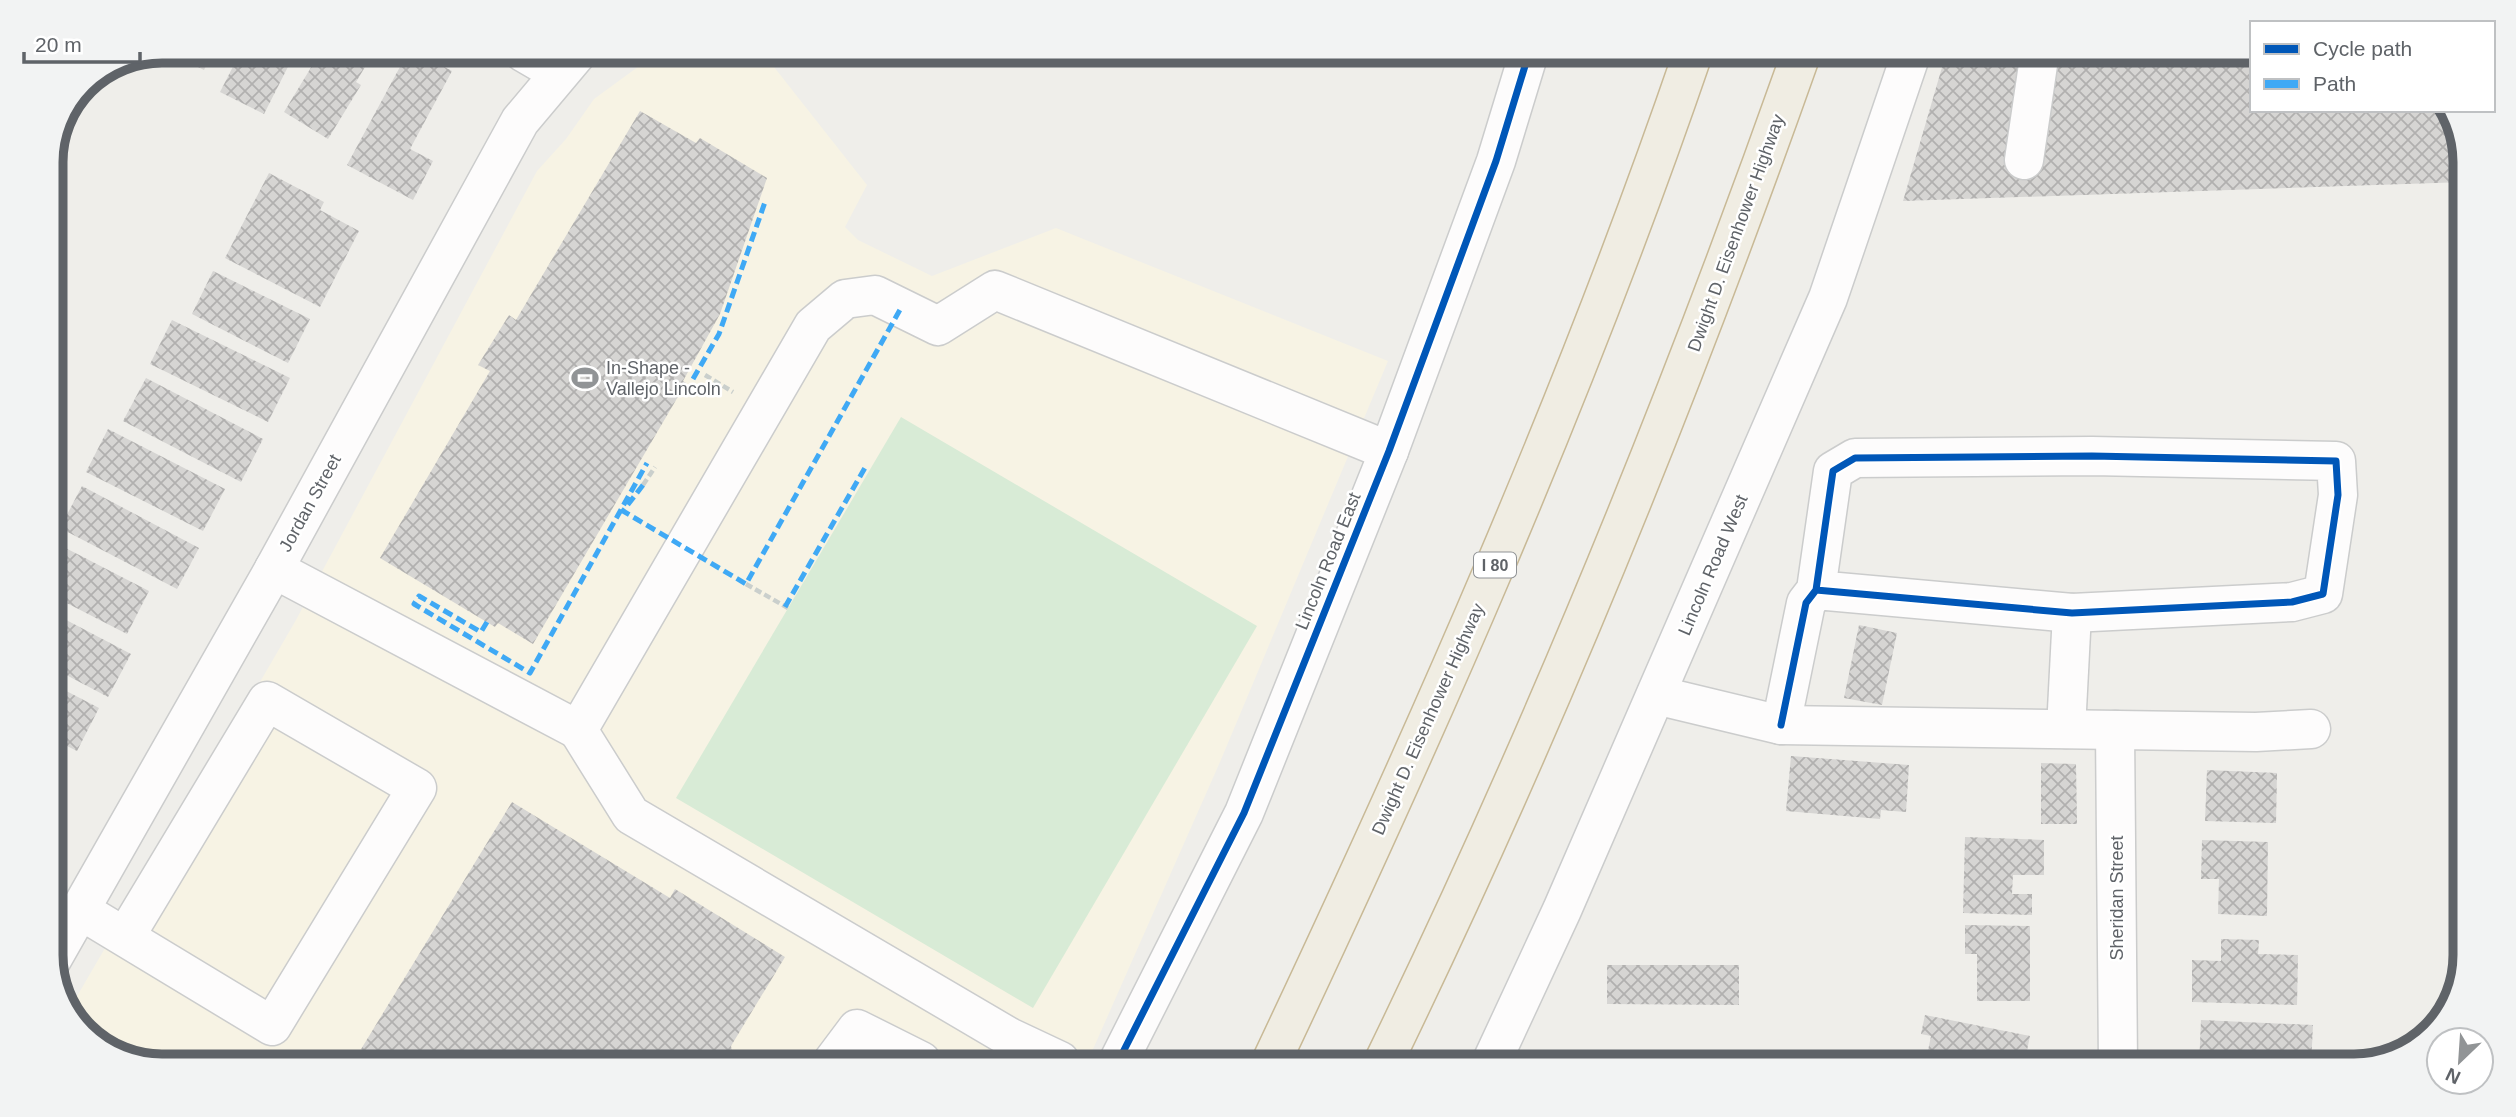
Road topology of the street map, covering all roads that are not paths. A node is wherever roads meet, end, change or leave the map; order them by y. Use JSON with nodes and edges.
{"nodes":[{"id":1,"x":569,"y":63,"type":"edge"},
{"id":2,"x":1526,"y":63,"type":"edge"},
{"id":3,"x":1690,"y":63,"type":"edge"},
{"id":4,"x":1798,"y":63,"type":"edge"},
{"id":5,"x":1908,"y":63,"type":"edge"},
{"id":6,"x":2038,"y":63,"type":"edge"},
{"id":7,"x":2024,"y":160,"type":"dead end"},
{"id":8,"x":1389,"y":452,"type":"junction"},
{"id":9,"x":274,"y":569,"type":"junction"},
{"id":10,"x":1816,"y":590,"type":"junction"},
{"id":11,"x":2073,"y":613,"type":"junction"},
{"id":12,"x":1656,"y":695,"type":"junction"},
{"id":13,"x":1781,"y":725,"type":"junction"},
{"id":14,"x":2066,"y":729,"type":"junction"},
{"id":15,"x":2311,"y":729,"type":"dead end"},
{"id":16,"x":578,"y":730,"type":"junction"},
{"id":17,"x":2115,"y":730,"type":"junction"},
{"id":18,"x":80,"y":910,"type":"junction"},
{"id":19,"x":125,"y":937,"type":"junction"},
{"id":20,"x":63,"y":940,"type":"edge"},
{"id":21,"x":838,"y":1054,"type":"edge"},
{"id":22,"x":907,"y":1054,"type":"edge"},
{"id":23,"x":1045,"y":1054,"type":"edge"},
{"id":24,"x":1122,"y":1054,"type":"edge"},
{"id":25,"x":1275,"y":1054,"type":"edge"},
{"id":26,"x":1387,"y":1054,"type":"edge"},
{"id":27,"x":1495,"y":1054,"type":"edge"},
{"id":28,"x":2118,"y":1054,"type":"edge"}],
"edges":[{"from":1,"to":9,"type":"street","name":"Jordan Street"},
{"from":2,"to":8,"type":"street","name":"Lincoln Road East"},
{"from":3,"to":25,"type":"highway","name":"Dwight D. Eisenhower Highway","number":"I 80"},
{"from":4,"to":26,"type":"highway","name":"Dwight D. Eisenhower Highway"},
{"from":5,"to":12,"type":"street","name":"Lincoln Road West"},
{"from":6,"to":7,"type":"street"},
{"from":8,"to":16,"type":"street"},
{"from":8,"to":24,"type":"street","name":"Lincoln Road East"},
{"from":9,"to":16,"type":"street"},
{"from":9,"to":18,"type":"street","name":"Jordan Street"},
{"from":10,"to":11,"type":"street"},
{"from":10,"to":11,"type":"street"},
{"from":10,"to":13,"type":"street"},
{"from":11,"to":14,"type":"street"},
{"from":12,"to":13,"type":"street"},
{"from":12,"to":27,"type":"street","name":"Lincoln Road West"},
{"from":13,"to":14,"type":"street"},
{"from":14,"to":17,"type":"street"},
{"from":15,"to":17,"type":"street"},
{"from":16,"to":23,"type":"street"},
{"from":17,"to":28,"type":"street","name":"Sheridan Street"},
{"from":18,"to":19,"type":"street"},
{"from":18,"to":20,"type":"street","name":"Jordan Street"},
{"from":19,"to":19,"type":"street"},
{"from":21,"to":22,"type":"street"}]}
